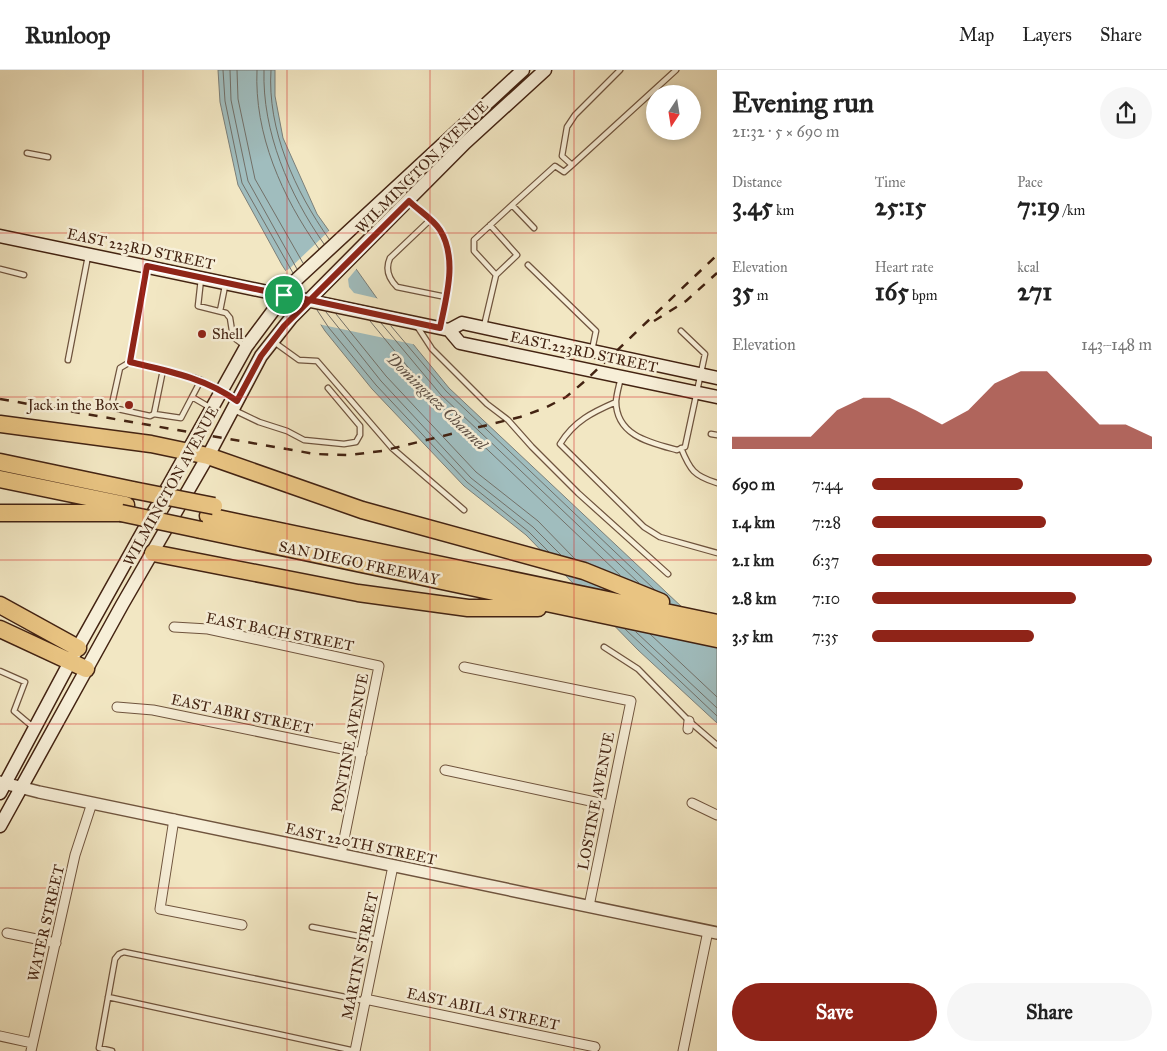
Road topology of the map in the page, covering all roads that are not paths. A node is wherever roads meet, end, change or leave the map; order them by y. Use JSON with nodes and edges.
{"nodes":[{"id":1,"x":523,"y":70,"type":"edge"},
{"id":2,"x":544,"y":70,"type":"edge"},
{"id":3,"x":620,"y":70,"type":"edge"},
{"id":4,"x":676,"y":70,"type":"edge"},
{"id":5,"x":27,"y":153,"type":"dead end"},
{"id":6,"x":48,"y":157,"type":"dead end"},
{"id":7,"x":572,"y":165,"type":"junction"},
{"id":8,"x":409,"y":201,"type":"junction"},
{"id":9,"x":512,"y":205,"type":"junction"},
{"id":10,"x":430,"y":220,"type":"junction"},
{"id":11,"x":490,"y":226,"type":"junction"},
{"id":12,"x":534,"y":228,"type":"dead end"},
{"id":13,"x":0,"y":236,"type":"edge"},
{"id":14,"x":89,"y":254,"type":"junction"},
{"id":15,"x":528,"y":265,"type":"dead end"},
{"id":16,"x":147,"y":266,"type":"junction"},
{"id":17,"x":0,"y":269,"type":"edge"},
{"id":18,"x":24,"y":275,"type":"dead end"},
{"id":19,"x":496,"y":275,"type":"junction"},
{"id":20,"x":201,"y":278,"type":"junction"},
{"id":21,"x":225,"y":283,"type":"junction"},
{"id":22,"x":280,"y":296,"type":"junction"},
{"id":23,"x":446,"y":297,"type":"junction"},
{"id":24,"x":310,"y":300,"type":"junction"},
{"id":25,"x":220,"y":311,"type":"junction"},
{"id":26,"x":415,"y":323,"type":"junction"},
{"id":27,"x":484,"y":328,"type":"junction"},
{"id":28,"x":445,"y":329,"type":"junction"},
{"id":29,"x":681,"y":331,"type":"dead end"},
{"id":30,"x":273,"y":341,"type":"junction"},
{"id":31,"x":246,"y":347,"type":"junction"},
{"id":32,"x":592,"y":351,"type":"junction"},
{"id":33,"x":68,"y":360,"type":"dead end"},
{"id":34,"x":130,"y":362,"type":"junction"},
{"id":35,"x":163,"y":370,"type":"junction"},
{"id":36,"x":701,"y":374,"type":"junction"},
{"id":37,"x":621,"y":377,"type":"junction"},
{"id":38,"x":717,"y":378,"type":"edge"},
{"id":39,"x":201,"y":380,"type":"junction"},
{"id":40,"x":328,"y":388,"type":"dead end"},
{"id":41,"x":222,"y":390,"type":"junction"},
{"id":42,"x":696,"y":393,"type":"junction"},
{"id":43,"x":192,"y":397,"type":"junction"},
{"id":44,"x":717,"y":397,"type":"edge"},
{"id":45,"x":616,"y":402,"type":"junction"},
{"id":46,"x":235,"y":405,"type":"junction"},
{"id":47,"x":212,"y":409,"type":"junction"},
{"id":48,"x":154,"y":414,"type":"junction"},
{"id":49,"x":0,"y":424,"type":"edge"},
{"id":50,"x":681,"y":448,"type":"junction"},
{"id":51,"x":189,"y":451,"type":"junction"},
{"id":52,"x":208,"y":456,"type":"junction"},
{"id":53,"x":0,"y":462,"type":"edge"},
{"id":54,"x":0,"y":472,"type":"edge"},
{"id":55,"x":0,"y":479,"type":"edge"},
{"id":56,"x":717,"y":483,"type":"edge"},
{"id":57,"x":0,"y":488,"type":"edge"},
{"id":58,"x":127,"y":502,"type":"junction"},
{"id":59,"x":464,"y":510,"type":"dead end"},
{"id":60,"x":0,"y":513,"type":"edge"},
{"id":61,"x":207,"y":518,"type":"junction"},
{"id":62,"x":152,"y":553,"type":"junction"},
{"id":63,"x":717,"y":553,"type":"edge"},
{"id":64,"x":668,"y":574,"type":"dead end"},
{"id":65,"x":552,"y":592,"type":"junction"},
{"id":66,"x":662,"y":602,"type":"junction"},
{"id":67,"x":0,"y":605,"type":"edge"},
{"id":68,"x":571,"y":607,"type":"junction"},
{"id":69,"x":713,"y":616,"type":"edge"},
{"id":70,"x":174,"y":627,"type":"dead end"},
{"id":71,"x":0,"y":629,"type":"edge"},
{"id":72,"x":717,"y":630,"type":"edge"},
{"id":73,"x":717,"y":639,"type":"edge"},
{"id":74,"x":604,"y":647,"type":"dead end"},
{"id":75,"x":74,"y":654,"type":"junction"},
{"id":76,"x":379,"y":666,"type":"joint"},
{"id":77,"x":464,"y":667,"type":"dead end"},
{"id":78,"x":86,"y":670,"type":"junction"},
{"id":79,"x":0,"y":671,"type":"edge"},
{"id":80,"x":117,"y":707,"type":"dead end"},
{"id":81,"x":34,"y":728,"type":"junction"},
{"id":82,"x":717,"y":745,"type":"edge"},
{"id":83,"x":362,"y":753,"type":"junction"},
{"id":84,"x":445,"y":770,"type":"dead end"},
{"id":85,"x":2,"y":786,"type":"edge"},
{"id":86,"x":22,"y":788,"type":"junction"},
{"id":87,"x":92,"y":803,"type":"junction"},
{"id":88,"x":692,"y":803,"type":"dead end"},
{"id":89,"x":609,"y":805,"type":"junction"},
{"id":90,"x":717,"y":815,"type":"edge"},
{"id":91,"x":174,"y":819,"type":"junction"},
{"id":92,"x":0,"y":826,"type":"edge"},
{"id":93,"x":341,"y":854,"type":"junction"},
{"id":94,"x":393,"y":866,"type":"junction"},
{"id":95,"x":589,"y":906,"type":"junction"},
{"id":96,"x":242,"y":925,"type":"dead end"},
{"id":97,"x":312,"y":926,"type":"dead end"},
{"id":98,"x":713,"y":932,"type":"edge"},
{"id":99,"x":7,"y":933,"type":"dead end"},
{"id":100,"x":378,"y":940,"type":"junction"},
{"id":101,"x":56,"y":943,"type":"junction"},
{"id":102,"x":108,"y":997,"type":"junction"},
{"id":103,"x":365,"y":1000,"type":"junction"},
{"id":104,"x":0,"y":1036,"type":"edge"},
{"id":105,"x":31,"y":1047,"type":"edge"},
{"id":106,"x":595,"y":1047,"type":"dead end"},
{"id":107,"x":112,"y":1051,"type":"edge"},
{"id":108,"x":355,"y":1051,"type":"edge"},
{"id":109,"x":683,"y":1051,"type":"edge"}],
"edges":[{"from":1,"to":22,"type":"main road","name":"WILMINGTON AVENUE"},
{"from":2,"to":8,"type":"main road","name":"WILMINGTON AVENUE"},
{"from":3,"to":7,"type":"lane"},
{"from":4,"to":7,"type":"lane"},
{"from":5,"to":6,"type":"lane"},
{"from":7,"to":9,"type":"lane"},
{"from":8,"to":10,"type":"lane"},
{"from":8,"to":24,"type":"main road","name":"WILMINGTON AVENUE"},
{"from":9,"to":11,"type":"lane"},
{"from":9,"to":12,"type":"lane"},
{"from":10,"to":23,"type":"lane"},
{"from":10,"to":23,"type":"lane"},
{"from":11,"to":19,"type":"lane"},
{"from":11,"to":19,"type":"lane"},
{"from":13,"to":14,"type":"main road","name":"EAST 223RD STREET"},
{"from":14,"to":16,"type":"main road","name":"EAST 223RD STREET"},
{"from":14,"to":33,"type":"lane"},
{"from":15,"to":32,"type":"lane"},
{"from":16,"to":20,"type":"main road","name":"EAST 223RD STREET"},
{"from":16,"to":34,"type":"lane"},
{"from":17,"to":18,"type":"lane"},
{"from":19,"to":27,"type":"lane"},
{"from":20,"to":21,"type":"main road","name":"EAST 223RD STREET"},
{"from":20,"to":25,"type":"lane"},
{"from":21,"to":22,"type":"main road","name":"EAST 223RD STREET"},
{"from":21,"to":25,"type":"lane"},
{"from":22,"to":24,"type":"main road","name":"EAST 223RD STREET"},
{"from":22,"to":31,"type":"main road","name":"WILMINGTON AVENUE"},
{"from":23,"to":28,"type":"lane"},
{"from":24,"to":26,"type":"main road","name":"EAST 223RD STREET"},
{"from":24,"to":30,"type":"main road","name":"WILMINGTON AVENUE"},
{"from":25,"to":31,"type":"lane"},
{"from":26,"to":28,"type":"main road","name":"EAST 223RD STREET"},
{"from":26,"to":64,"type":"lane"},
{"from":27,"to":28,"type":"main road","name":"EAST 223RD STREET"},
{"from":27,"to":32,"type":"main road","name":"EAST 223RD STREET"},
{"from":28,"to":37,"type":"main road","name":"EAST 223RD STREET"},
{"from":29,"to":36,"type":"lane"},
{"from":30,"to":46,"type":"main road","name":"WILMINGTON AVENUE"},
{"from":30,"to":59,"type":"lane"},
{"from":31,"to":41,"type":"main road","name":"WILMINGTON AVENUE"},
{"from":32,"to":36,"type":"main road","name":"EAST 223RD STREET"},
{"from":34,"to":35,"type":"lane"},
{"from":34,"to":48,"type":"lane"},
{"from":35,"to":39,"type":"lane"},
{"from":35,"to":48,"type":"lane"},
{"from":36,"to":38,"type":"main road","name":"EAST 223RD STREET"},
{"from":36,"to":42,"type":"lane"},
{"from":37,"to":42,"type":"main road","name":"EAST 223RD STREET"},
{"from":37,"to":45,"type":"lane"},
{"from":39,"to":41,"type":"lane"},
{"from":39,"to":43,"type":"lane"},
{"from":40,"to":46,"type":"lane"},
{"from":41,"to":46,"type":"main road"},
{"from":41,"to":47,"type":"main road","name":"WILMINGTON AVENUE"},
{"from":42,"to":44,"type":"main road","name":"EAST 223RD STREET"},
{"from":42,"to":50,"type":"lane"},
{"from":43,"to":47,"type":"lane"},
{"from":43,"to":48,"type":"lane"},
{"from":45,"to":50,"type":"lane"},
{"from":45,"to":63,"type":"lane"},
{"from":46,"to":52,"type":"main road","name":"WILMINGTON AVENUE"},
{"from":47,"to":51,"type":"main road","name":"WILMINGTON AVENUE"},
{"from":49,"to":51,"type":"highway"},
{"from":50,"to":56,"type":"lane"},
{"from":51,"to":52,"type":"highway"},
{"from":51,"to":75,"type":"main road","name":"WILMINGTON AVENUE"},
{"from":52,"to":62,"type":"main road","name":"WILMINGTON AVENUE"},
{"from":52,"to":66,"type":"highway"},
{"from":53,"to":58,"type":"highway","name":"SAN DIEGO FREEWAY"},
{"from":54,"to":58,"type":"highway"},
{"from":55,"to":58,"type":"highway"},
{"from":57,"to":58,"type":"highway","name":"SAN DIEGO FREEWAY"},
{"from":58,"to":60,"type":"highway"},
{"from":58,"to":61,"type":"highway","name":"SAN DIEGO FREEWAY","bridge":true},
{"from":58,"to":61,"type":"highway","name":"SAN DIEGO FREEWAY","bridge":true},
{"from":61,"to":65,"type":"highway"},
{"from":61,"to":66,"type":"highway","name":"SAN DIEGO FREEWAY"},
{"from":61,"to":68,"type":"highway","name":"SAN DIEGO FREEWAY"},
{"from":62,"to":68,"type":"highway"},
{"from":62,"to":78,"type":"main road","name":"WILMINGTON AVENUE"},
{"from":65,"to":69,"type":"highway"},
{"from":65,"to":72,"type":"highway"},
{"from":66,"to":69,"type":"highway","name":"SAN DIEGO FREEWAY"},
{"from":67,"to":75,"type":"highway"},
{"from":68,"to":73,"type":"highway","name":"SAN DIEGO FREEWAY"},
{"from":70,"to":76,"type":"street","name":"EAST BACH STREET"},
{"from":71,"to":75,"type":"highway"},
{"from":74,"to":82,"type":"lane"},
{"from":75,"to":78,"type":"highway"},
{"from":75,"to":81,"type":"main road","name":"WILMINGTON AVENUE"},
{"from":76,"to":83,"type":"street","name":"PONTINE AVENUE"},
{"from":77,"to":89,"type":"street","name":"LOSTINE AVENUE"},
{"from":78,"to":86,"type":"main road","name":"WILMINGTON AVENUE"},
{"from":79,"to":81,"type":"lane"},
{"from":80,"to":83,"type":"street","name":"EAST ABRI STREET"},
{"from":81,"to":85,"type":"main road","name":"WILMINGTON AVENUE"},
{"from":83,"to":93,"type":"street","name":"PONTINE AVENUE"},
{"from":84,"to":89,"type":"street"},
{"from":85,"to":86,"type":"street","name":"EAST 220TH STREET"},
{"from":86,"to":87,"type":"street","name":"EAST 220TH STREET"},
{"from":86,"to":92,"type":"main road","name":"WILMINGTON AVENUE"},
{"from":87,"to":91,"type":"street","name":"EAST 220TH STREET"},
{"from":87,"to":101,"type":"street","name":"WATER STREET"},
{"from":88,"to":90,"type":"street"},
{"from":89,"to":95,"type":"street","name":"LOSTINE AVENUE"},
{"from":91,"to":93,"type":"street","name":"EAST 220TH STREET"},
{"from":91,"to":96,"type":"street"},
{"from":93,"to":94,"type":"street","name":"EAST 220TH STREET"},
{"from":94,"to":95,"type":"street","name":"EAST 220TH STREET"},
{"from":94,"to":100,"type":"street","name":"MARTIN STREET"},
{"from":95,"to":98,"type":"street","name":"EAST 220TH STREET"},
{"from":97,"to":100,"type":"lane"},
{"from":98,"to":109,"type":"street"},
{"from":99,"to":101,"type":"street"},
{"from":100,"to":103,"type":"street","name":"MARTIN STREET"},
{"from":101,"to":105,"type":"street","name":"WATER STREET"},
{"from":102,"to":103,"type":"lane"},
{"from":102,"to":107,"type":"lane"},
{"from":102,"to":108,"type":"lane"},
{"from":103,"to":106,"type":"street","name":"EAST ABILA STREET"},
{"from":103,"to":108,"type":"street","name":"MARTIN STREET"},
{"from":104,"to":105,"type":"street"}]}
